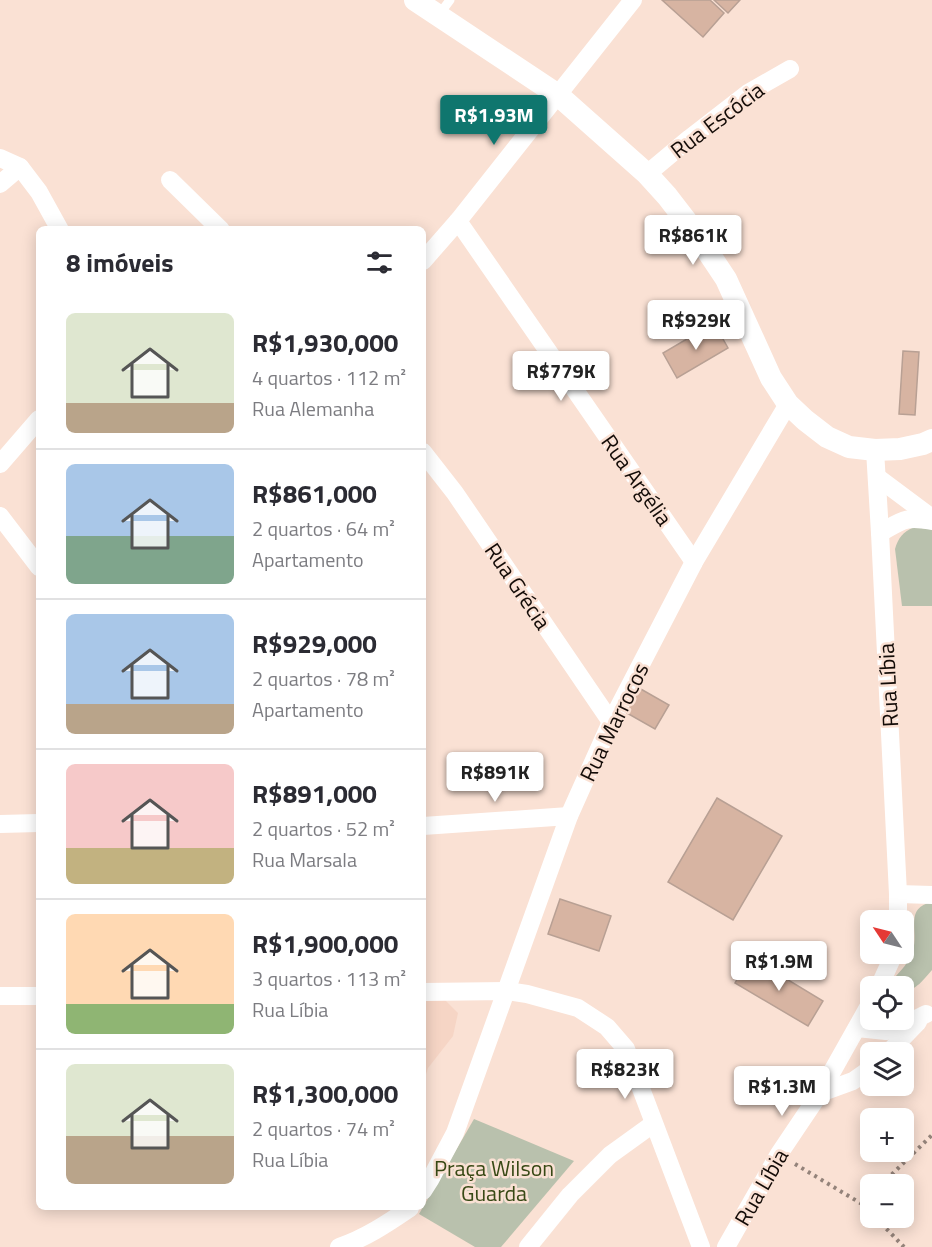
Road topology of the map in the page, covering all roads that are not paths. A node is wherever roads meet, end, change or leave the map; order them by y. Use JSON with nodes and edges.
{"nodes":[{"id":1,"x":415,"y":0,"type":"edge"},
{"id":2,"x":633,"y":0,"type":"edge"},
{"id":3,"x":444,"y":8,"type":"edge"},
{"id":4,"x":790,"y":69,"type":"dead end"},
{"id":5,"x":558,"y":95,"type":"junction"},
{"id":6,"x":0,"y":158,"type":"edge"},
{"id":7,"x":20,"y":167,"type":"junction"},
{"id":8,"x":647,"y":174,"type":"junction"},
{"id":9,"x":170,"y":180,"type":"dead end"},
{"id":10,"x":0,"y":184,"type":"edge"},
{"id":11,"x":458,"y":221,"type":"junction"},
{"id":12,"x":58,"y":226,"type":"edge"},
{"id":13,"x":217,"y":226,"type":"edge"},
{"id":14,"x":426,"y":258,"type":"edge"},
{"id":15,"x":788,"y":404,"type":"junction"},
{"id":16,"x":36,"y":422,"type":"edge"},
{"id":17,"x":932,"y":440,"type":"edge"},
{"id":18,"x":875,"y":450,"type":"junction"},
{"id":19,"x":426,"y":456,"type":"edge"},
{"id":20,"x":0,"y":464,"type":"edge"},
{"id":21,"x":877,"y":477,"type":"junction"},
{"id":22,"x":0,"y":516,"type":"edge"},
{"id":23,"x":932,"y":520,"type":"edge"},
{"id":24,"x":880,"y":533,"type":"junction"},
{"id":25,"x":694,"y":562,"type":"junction"},
{"id":26,"x":36,"y":563,"type":"edge"},
{"id":27,"x":611,"y":722,"type":"junction"},
{"id":28,"x":569,"y":816,"type":"junction"},
{"id":29,"x":426,"y":823,"type":"edge"},
{"id":30,"x":0,"y":824,"type":"edge"},
{"id":31,"x":36,"y":824,"type":"edge"},
{"id":32,"x":898,"y":894,"type":"junction"},
{"id":33,"x":932,"y":895,"type":"edge"},
{"id":34,"x":897,"y":910,"type":"edge"},
{"id":35,"x":507,"y":991,"type":"junction"},
{"id":36,"x":426,"y":992,"type":"edge"},
{"id":37,"x":0,"y":996,"type":"edge"},
{"id":38,"x":36,"y":996,"type":"edge"},
{"id":39,"x":929,"y":1011,"type":"edge"},
{"id":40,"x":860,"y":1022,"type":"edge"},
{"id":41,"x":857,"y":1028,"type":"junction"},
{"id":42,"x":899,"y":1042,"type":"edge"},
{"id":43,"x":860,"y":1076,"type":"edge"},
{"id":44,"x":820,"y":1093,"type":"junction"},
{"id":45,"x":653,"y":1124,"type":"junction"},
{"id":46,"x":426,"y":1186,"type":"edge"},
{"id":47,"x":407,"y":1210,"type":"edge"},
{"id":48,"x":339,"y":1247,"type":"edge"},
{"id":49,"x":528,"y":1247,"type":"edge"},
{"id":50,"x":700,"y":1247,"type":"edge"},
{"id":51,"x":726,"y":1247,"type":"edge"}],
"edges":[{"from":1,"to":3,"type":"street"},
{"from":2,"to":5,"type":"street"},
{"from":3,"to":5,"type":"street"},
{"from":4,"to":8,"type":"street","name":"Rua Escócia"},
{"from":5,"to":8,"type":"street"},
{"from":5,"to":11,"type":"street"},
{"from":6,"to":7,"type":"street"},
{"from":7,"to":10,"type":"street"},
{"from":7,"to":12,"type":"street"},
{"from":8,"to":15,"type":"street"},
{"from":9,"to":13,"type":"street"},
{"from":11,"to":14,"type":"street"},
{"from":11,"to":25,"type":"street","name":"Rua Argélia"},
{"from":15,"to":18,"type":"street"},
{"from":15,"to":25,"type":"street","name":"Rua Marrocos"},
{"from":16,"to":20,"type":"street"},
{"from":17,"to":18,"type":"street"},
{"from":18,"to":21,"type":"street","name":"Rua Líbia"},
{"from":19,"to":27,"type":"street","name":"Rua Grécia"},
{"from":21,"to":23,"type":"street"},
{"from":21,"to":24,"type":"street","name":"Rua Líbia"},
{"from":22,"to":26,"type":"street"},
{"from":23,"to":24,"type":"street"},
{"from":24,"to":32,"type":"street","name":"Rua Líbia"},
{"from":25,"to":27,"type":"street","name":"Rua Marrocos"},
{"from":27,"to":28,"type":"street","name":"Rua Marrocos"},
{"from":28,"to":29,"type":"street"},
{"from":28,"to":35,"type":"street","name":"Rua Marrocos"},
{"from":30,"to":31,"type":"street"},
{"from":32,"to":33,"type":"street"},
{"from":32,"to":34,"type":"street","name":"Rua Líbia"},
{"from":35,"to":36,"type":"street"},
{"from":35,"to":45,"type":"street"},
{"from":35,"to":46,"type":"street","name":"Rua Marrocos"},
{"from":37,"to":38,"type":"street"},
{"from":39,"to":41,"type":"street"},
{"from":39,"to":42,"type":"street"},
{"from":40,"to":41,"type":"street","name":"Rua Líbia"},
{"from":41,"to":44,"type":"street","name":"Rua Líbia"},
{"from":43,"to":44,"type":"street"},
{"from":44,"to":51,"type":"street","name":"Rua Líbia"},
{"from":45,"to":49,"type":"street"},
{"from":45,"to":50,"type":"street"},
{"from":47,"to":48,"type":"street"}]}
